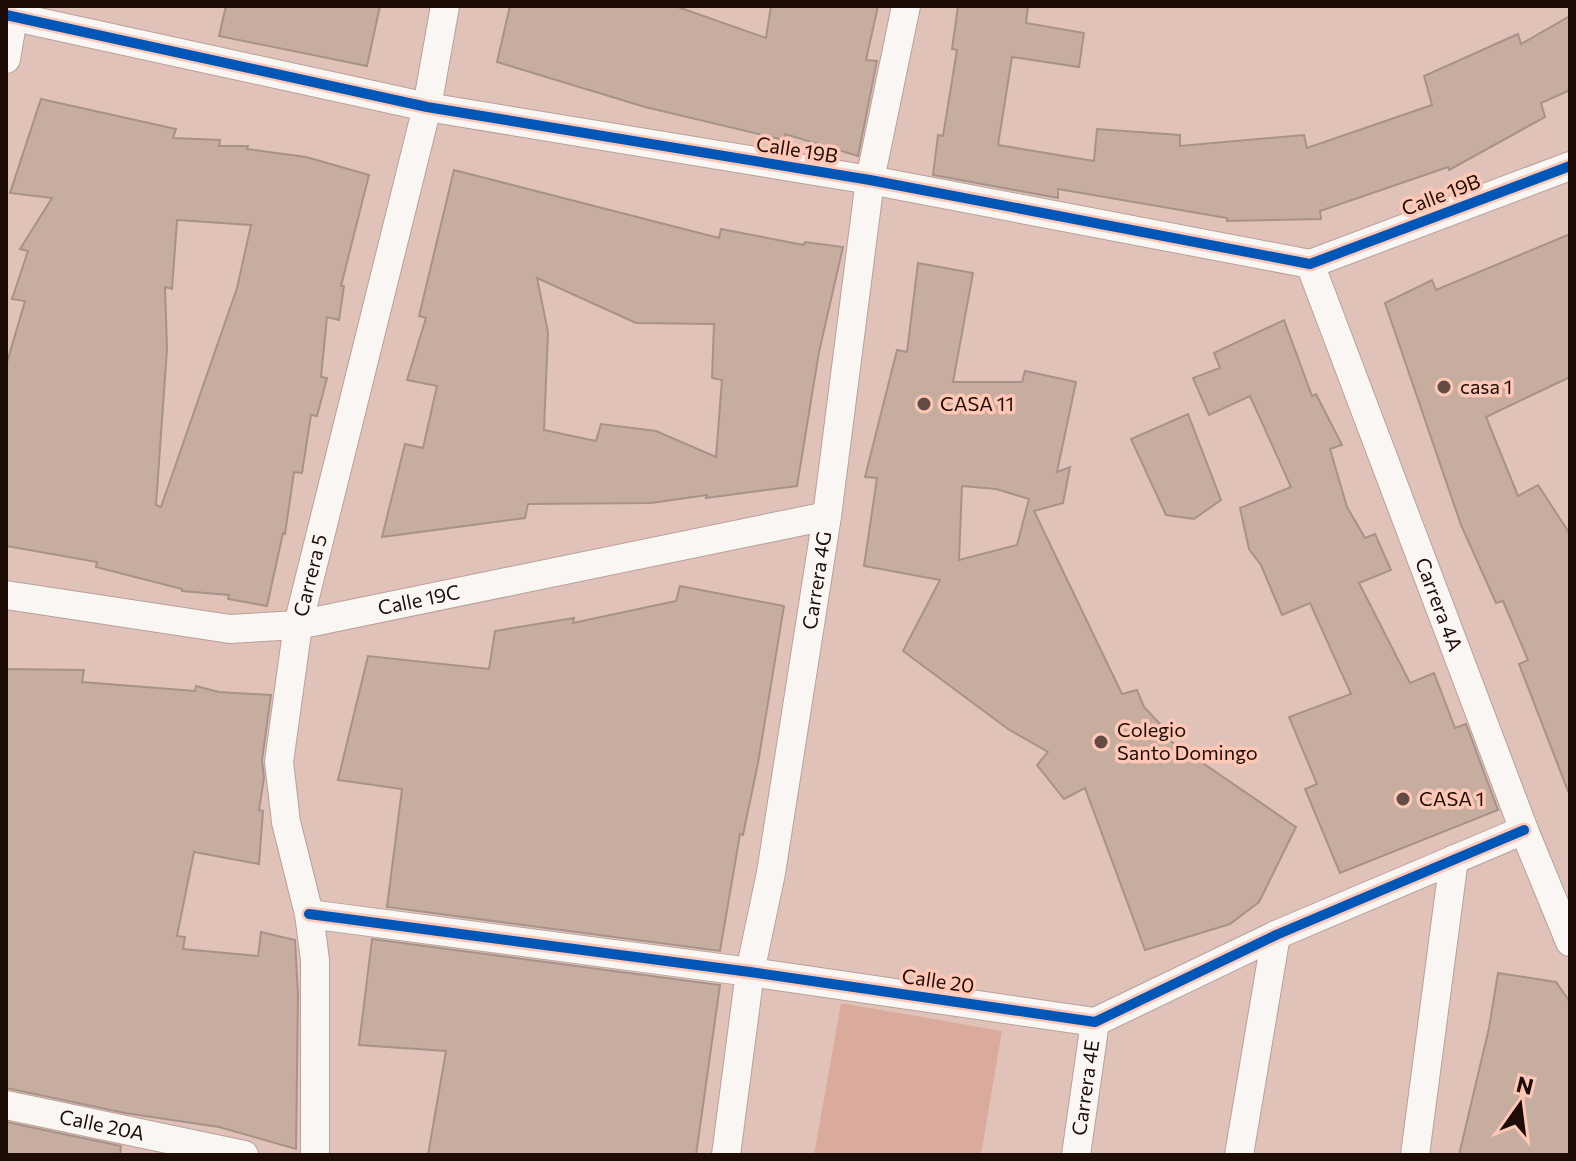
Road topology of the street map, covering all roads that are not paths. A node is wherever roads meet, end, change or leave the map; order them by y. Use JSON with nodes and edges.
{"nodes":[{"id":1,"x":445,"y":6,"type":"edge"},
{"id":2,"x":906,"y":6,"type":"edge"},
{"id":3,"x":11,"y":13,"type":"edge"},
{"id":4,"x":6,"y":59,"type":"edge"},
{"id":5,"x":427,"y":107,"type":"junction"},
{"id":6,"x":1570,"y":166,"type":"edge"},
{"id":7,"x":870,"y":180,"type":"junction"},
{"id":8,"x":1310,"y":264,"type":"junction"},
{"id":9,"x":827,"y":516,"type":"junction"},
{"id":10,"x":6,"y":595,"type":"edge"},
{"id":11,"x":298,"y":625,"type":"junction"},
{"id":12,"x":1524,"y":830,"type":"junction"},
{"id":13,"x":1454,"y":859,"type":"junction"},
{"id":14,"x":1563,"y":906,"type":"edge"},
{"id":15,"x":309,"y":914,"type":"junction"},
{"id":16,"x":1276,"y":935,"type":"junction"},
{"id":17,"x":1570,"y":942,"type":"edge"},
{"id":18,"x":750,"y":972,"type":"junction"},
{"id":19,"x":1095,"y":1022,"type":"junction"},
{"id":20,"x":6,"y":1105,"type":"edge"},
{"id":21,"x":244,"y":1155,"type":"edge"},
{"id":22,"x":315,"y":1155,"type":"edge"},
{"id":23,"x":726,"y":1155,"type":"edge"},
{"id":24,"x":1076,"y":1155,"type":"edge"},
{"id":25,"x":1239,"y":1155,"type":"edge"},
{"id":26,"x":1415,"y":1155,"type":"edge"}],
"edges":[{"from":1,"to":5,"type":"street","name":"Carrera 5"},
{"from":2,"to":7,"type":"street","name":"Carrera 4G"},
{"from":3,"to":4,"type":"street"},
{"from":3,"to":5,"type":"street","name":"Calle 19B"},
{"from":5,"to":7,"type":"street","name":"Calle 19B"},
{"from":5,"to":11,"type":"street","name":"Carrera 5"},
{"from":6,"to":8,"type":"street","name":"Calle 19B"},
{"from":7,"to":8,"type":"street","name":"Calle 19B"},
{"from":7,"to":9,"type":"street","name":"Carrera 4G"},
{"from":8,"to":12,"type":"street","name":"Carrera 4A"},
{"from":9,"to":11,"type":"street","name":"Calle 19C"},
{"from":9,"to":18,"type":"street","name":"Carrera 4G"},
{"from":10,"to":11,"type":"street","name":"Calle 19C"},
{"from":11,"to":15,"type":"street","name":"Carrera 5"},
{"from":12,"to":13,"type":"street"},
{"from":12,"to":14,"type":"street","name":"Carrera 4A"},
{"from":13,"to":16,"type":"street"},
{"from":13,"to":26,"type":"street"},
{"from":14,"to":17,"type":"street","name":"Carrera 4A"},
{"from":15,"to":18,"type":"street","name":"Calle 20"},
{"from":15,"to":22,"type":"street","name":"Carrera 5"},
{"from":16,"to":19,"type":"street"},
{"from":16,"to":25,"type":"street"},
{"from":18,"to":19,"type":"street","name":"Calle 20"},
{"from":18,"to":23,"type":"street","name":"Carrera 4G"},
{"from":19,"to":24,"type":"street","name":"Carrera 4E"},
{"from":20,"to":21,"type":"street","name":"Calle 20A"}]}
